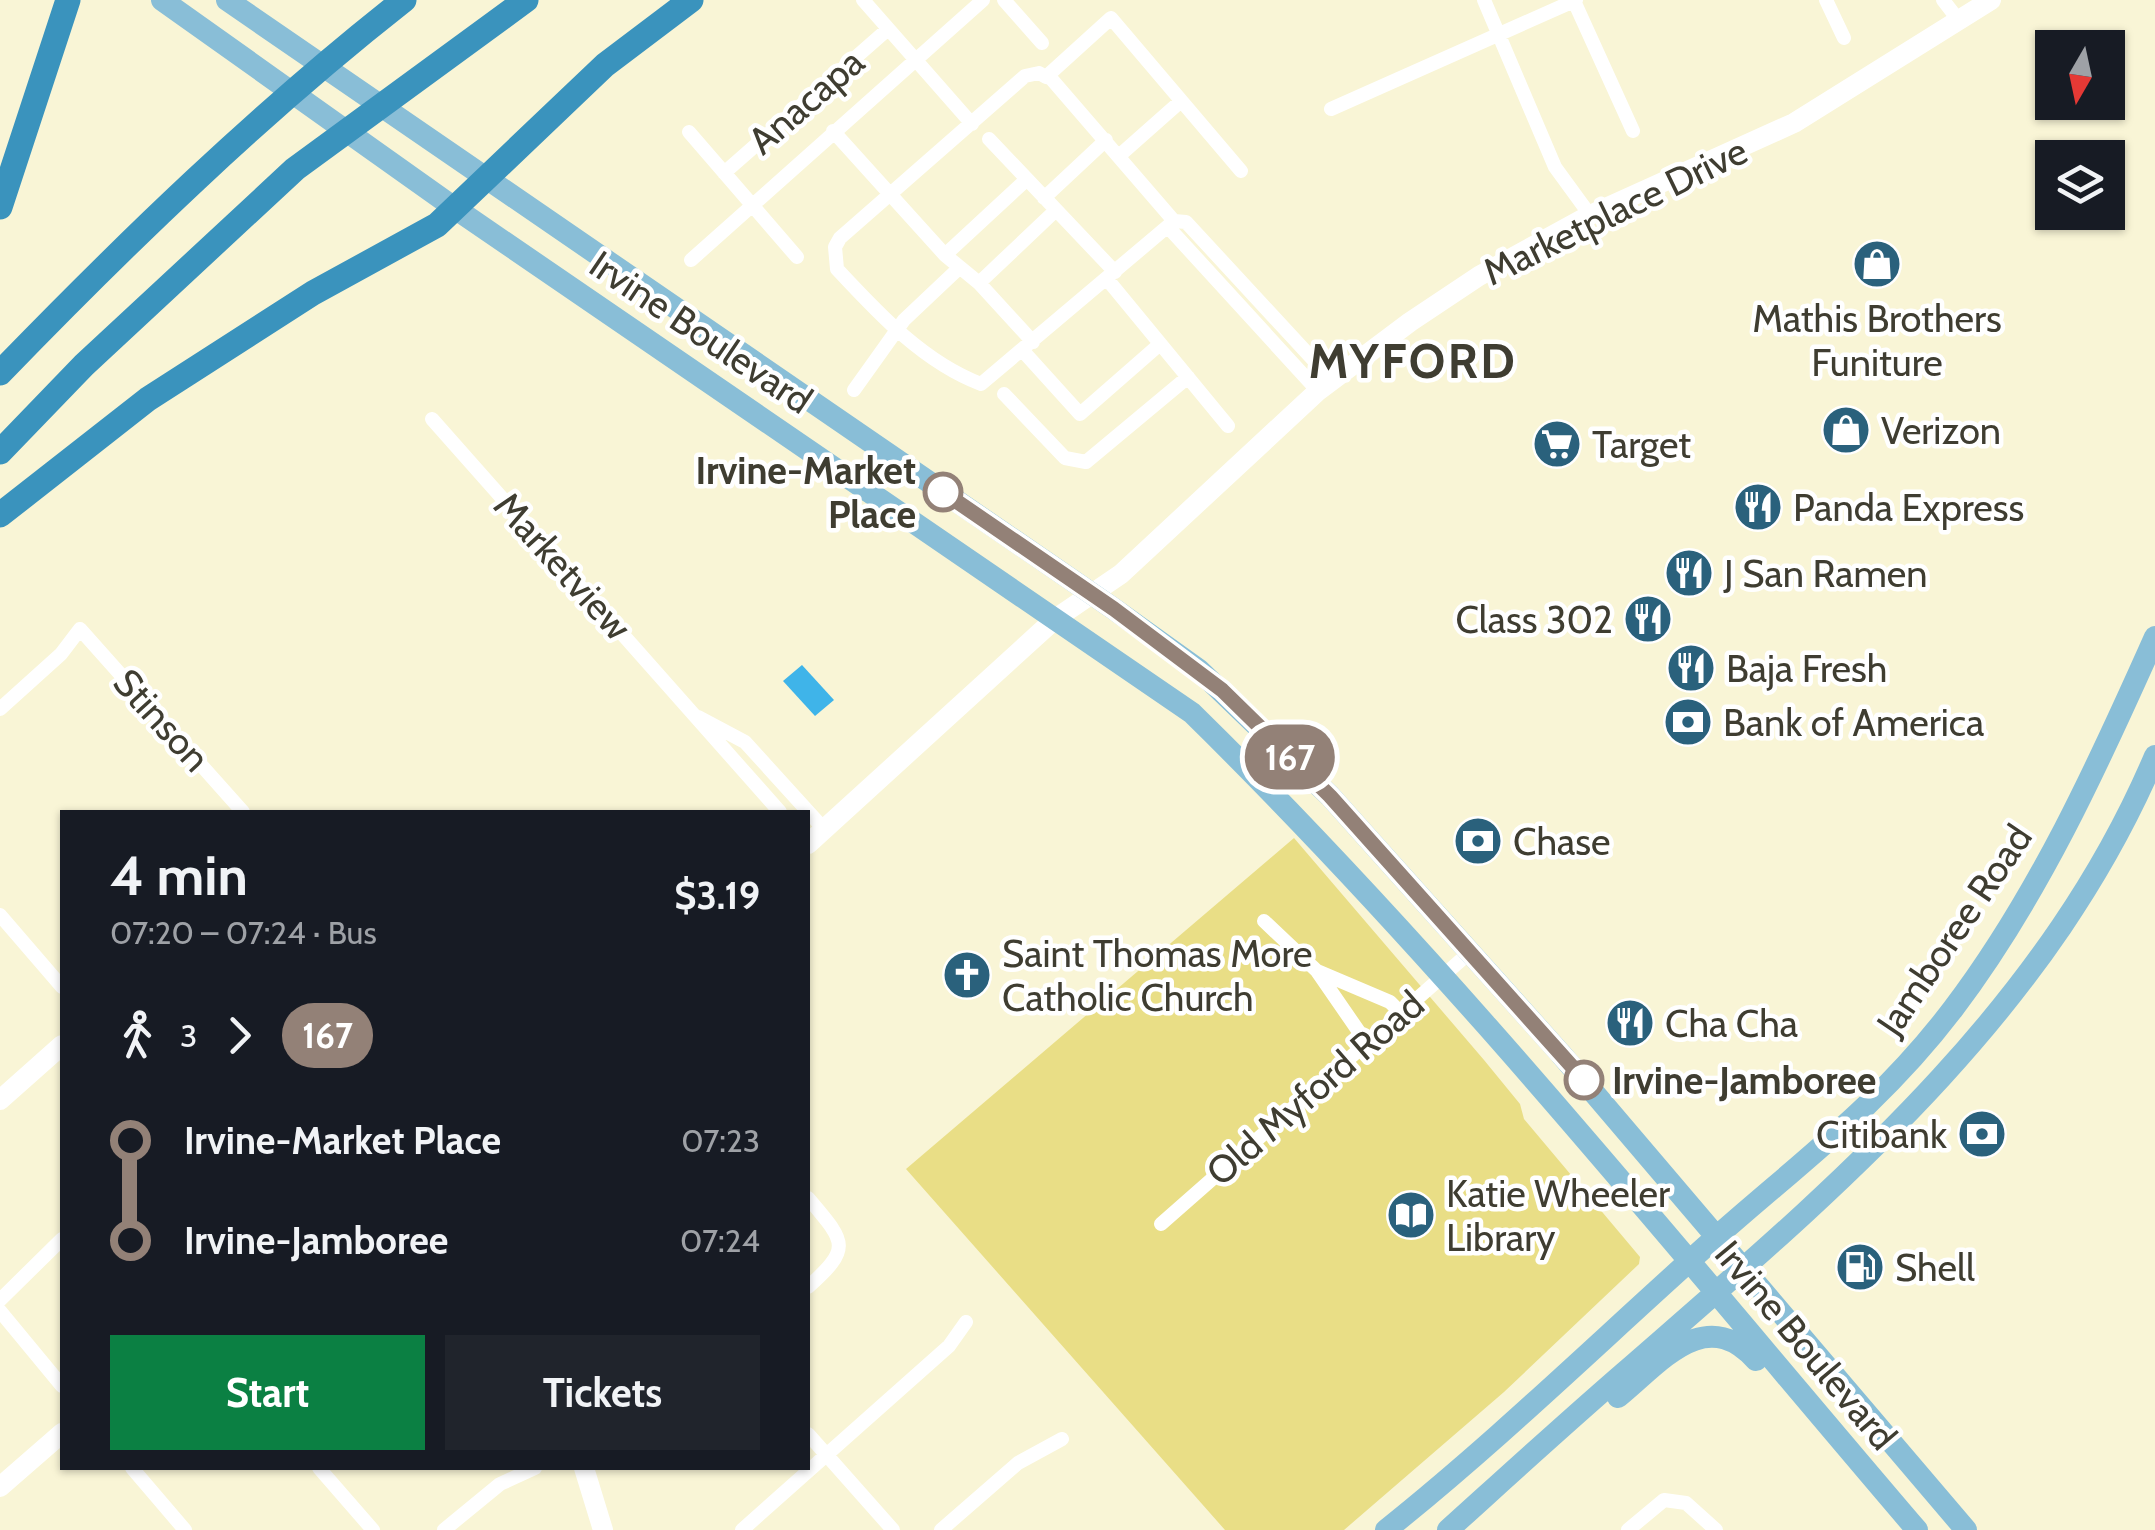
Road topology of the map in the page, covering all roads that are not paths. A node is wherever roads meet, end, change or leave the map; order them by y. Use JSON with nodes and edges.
{"nodes":[{"id":1,"x":68,"y":0,"type":"edge"},
{"id":2,"x":162,"y":0,"type":"edge"},
{"id":3,"x":227,"y":0,"type":"edge"},
{"id":4,"x":404,"y":0,"type":"edge"},
{"id":5,"x":526,"y":0,"type":"edge"},
{"id":6,"x":691,"y":0,"type":"edge"},
{"id":7,"x":863,"y":0,"type":"edge"},
{"id":8,"x":983,"y":0,"type":"edge"},
{"id":9,"x":1004,"y":0,"type":"edge"},
{"id":10,"x":1484,"y":0,"type":"edge"},
{"id":11,"x":1826,"y":0,"type":"edge"},
{"id":12,"x":1943,"y":0,"type":"edge"},
{"id":13,"x":1991,"y":0,"type":"edge"},
{"id":14,"x":1575,"y":1,"type":"edge"},
{"id":15,"x":1960,"y":22,"type":"junction"},
{"id":16,"x":888,"y":28,"type":"junction"},
{"id":17,"x":1499,"y":34,"type":"junction"},
{"id":18,"x":1844,"y":38,"type":"dead end"},
{"id":19,"x":1042,"y":43,"type":"dead end"},
{"id":20,"x":917,"y":61,"type":"junction"},
{"id":21,"x":1048,"y":75,"type":"junction"},
{"id":22,"x":1181,"y":100,"type":"junction"},
{"id":23,"x":1331,"y":108,"type":"dead end"},
{"id":24,"x":972,"y":124,"type":"junction"},
{"id":25,"x":833,"y":131,"type":"junction"},
{"id":26,"x":1633,"y":131,"type":"dead end"},
{"id":27,"x":689,"y":132,"type":"dead end"},
{"id":28,"x":989,"y":138,"type":"dead end"},
{"id":29,"x":1106,"y":140,"type":"junction"},
{"id":30,"x":1120,"y":155,"type":"junction"},
{"id":31,"x":1242,"y":171,"type":"dead end"},
{"id":32,"x":724,"y":173,"type":"junction"},
{"id":33,"x":487,"y":179,"type":"junction"},
{"id":34,"x":1026,"y":180,"type":"junction"},
{"id":35,"x":889,"y":195,"type":"junction"},
{"id":36,"x":1044,"y":198,"type":"junction"},
{"id":37,"x":752,"y":205,"type":"junction"},
{"id":38,"x":0,"y":207,"type":"edge"},
{"id":39,"x":456,"y":209,"type":"junction"},
{"id":40,"x":1056,"y":210,"type":"junction"},
{"id":41,"x":1590,"y":214,"type":"junction"},
{"id":42,"x":1176,"y":223,"type":"junction"},
{"id":43,"x":945,"y":255,"type":"junction"},
{"id":44,"x":797,"y":257,"type":"dead end"},
{"id":45,"x":691,"y":260,"type":"dead end"},
{"id":46,"x":958,"y":269,"type":"junction"},
{"id":47,"x":1111,"y":276,"type":"junction"},
{"id":48,"x":979,"y":283,"type":"junction"},
{"id":49,"x":897,"y":330,"type":"junction"},
{"id":50,"x":1160,"y":344,"type":"junction"},
{"id":51,"x":1028,"y":346,"type":"junction"},
{"id":52,"x":0,"y":373,"type":"edge"},
{"id":53,"x":1188,"y":377,"type":"junction"},
{"id":54,"x":1325,"y":386,"type":"junction"},
{"id":55,"x":854,"y":390,"type":"dead end"},
{"id":56,"x":1004,"y":394,"type":"dead end"},
{"id":57,"x":432,"y":419,"type":"dead end"},
{"id":58,"x":1228,"y":426,"type":"dead end"},
{"id":59,"x":0,"y":452,"type":"edge"},
{"id":60,"x":0,"y":515,"type":"edge"},
{"id":61,"x":1092,"y":595,"type":"junction"},
{"id":62,"x":1055,"y":619,"type":"junction"},
{"id":63,"x":2155,"y":637,"type":"edge"},
{"id":64,"x":0,"y":709,"type":"edge"},
{"id":65,"x":693,"y":715,"type":"junction"},
{"id":66,"x":2155,"y":756,"type":"edge"},
{"id":67,"x":240,"y":810,"type":"edge"},
{"id":68,"x":778,"y":810,"type":"edge"},
{"id":69,"x":792,"y":810,"type":"edge"},
{"id":70,"x":812,"y":839,"type":"edge"},
{"id":71,"x":0,"y":916,"type":"edge"},
{"id":72,"x":1264,"y":921,"type":"dead end"},
{"id":73,"x":1470,"y":954,"type":"junction"},
{"id":74,"x":1316,"y":971,"type":"junction"},
{"id":75,"x":1442,"y":976,"type":"junction"},
{"id":76,"x":60,"y":984,"type":"edge"},
{"id":77,"x":1400,"y":1012,"type":"junction"},
{"id":78,"x":1366,"y":1042,"type":"junction"},
{"id":79,"x":60,"y":1047,"type":"edge"},
{"id":80,"x":0,"y":1100,"type":"edge"},
{"id":81,"x":810,"y":1200,"type":"edge"},
{"id":82,"x":1160,"y":1224,"type":"dead end"},
{"id":83,"x":1717,"y":1236,"type":"junction"},
{"id":84,"x":60,"y":1242,"type":"edge"},
{"id":85,"x":1689,"y":1262,"type":"junction"},
{"id":86,"x":1745,"y":1268,"type":"junction"},
{"id":87,"x":810,"y":1285,"type":"edge"},
{"id":88,"x":1715,"y":1294,"type":"junction"},
{"id":89,"x":0,"y":1300,"type":"edge"},
{"id":90,"x":0,"y":1312,"type":"edge"},
{"id":91,"x":966,"y":1322,"type":"dead end"},
{"id":92,"x":60,"y":1384,"type":"edge"},
{"id":93,"x":60,"y":1435,"type":"edge"},
{"id":94,"x":810,"y":1436,"type":"edge"},
{"id":95,"x":1062,"y":1439,"type":"dead end"},
{"id":96,"x":1536,"y":1450,"type":"junction"},
{"id":97,"x":826,"y":1456,"type":"junction"},
{"id":98,"x":1858,"y":1460,"type":"junction"},
{"id":99,"x":134,"y":1470,"type":"edge"},
{"id":100,"x":321,"y":1470,"type":"edge"},
{"id":101,"x":530,"y":1470,"type":"edge"},
{"id":102,"x":585,"y":1470,"type":"edge"},
{"id":103,"x":0,"y":1487,"type":"edge"},
{"id":104,"x":185,"y":1530,"type":"edge"},
{"id":105,"x":373,"y":1530,"type":"edge"},
{"id":106,"x":444,"y":1530,"type":"edge"},
{"id":107,"x":603,"y":1530,"type":"edge"},
{"id":108,"x":742,"y":1530,"type":"edge"},
{"id":109,"x":893,"y":1530,"type":"edge"},
{"id":110,"x":941,"y":1530,"type":"edge"},
{"id":111,"x":1386,"y":1530,"type":"edge"},
{"id":112,"x":1448,"y":1530,"type":"edge"},
{"id":113,"x":1628,"y":1530,"type":"edge"},
{"id":114,"x":1716,"y":1530,"type":"edge"},
{"id":115,"x":1917,"y":1530,"type":"edge"},
{"id":116,"x":1966,"y":1530,"type":"edge"}],
"edges":[{"from":1,"to":38,"type":"highway"},
{"from":2,"to":39,"type":"main road","name":"Irvine Boulevard"},
{"from":3,"to":33,"type":"main road","name":"Irvine Boulevard"},
{"from":4,"to":52,"type":"highway"},
{"from":5,"to":59,"type":"highway"},
{"from":6,"to":33,"type":"highway"},
{"from":7,"to":16,"type":"street","name":"Anacapa"},
{"from":8,"to":20,"type":"street","name":"Anacapa"},
{"from":9,"to":19,"type":"street"},
{"from":10,"to":17,"type":"street"},
{"from":11,"to":18,"type":"street"},
{"from":12,"to":15,"type":"street"},
{"from":13,"to":15,"type":"street","name":"Marketplace Drive"},
{"from":14,"to":17,"type":"street"},
{"from":14,"to":26,"type":"street"},
{"from":15,"to":41,"type":"street","name":"Marketplace Drive"},
{"from":16,"to":20,"type":"street","name":"Anacapa"},
{"from":16,"to":32,"type":"street","name":"Anacapa"},
{"from":17,"to":23,"type":"street"},
{"from":17,"to":41,"type":"street"},
{"from":20,"to":24,"type":"street","name":"Anacapa"},
{"from":20,"to":25,"type":"street","name":"Anacapa"},
{"from":21,"to":22,"type":"street"},
{"from":21,"to":24,"type":"street"},
{"from":21,"to":29,"type":"street"},
{"from":22,"to":30,"type":"street"},
{"from":22,"to":31,"type":"street"},
{"from":24,"to":35,"type":"street"},
{"from":25,"to":35,"type":"street","name":"Anacapa"},
{"from":25,"to":37,"type":"street","name":"Anacapa"},
{"from":27,"to":32,"type":"street","name":"Anacapa"},
{"from":28,"to":34,"type":"street"},
{"from":29,"to":30,"type":"street"},
{"from":29,"to":36,"type":"street"},
{"from":30,"to":42,"type":"street"},
{"from":32,"to":37,"type":"street","name":"Anacapa"},
{"from":33,"to":39,"type":"highway"},
{"from":33,"to":61,"type":"main road","name":"Irvine Boulevard"},
{"from":34,"to":36,"type":"street"},
{"from":34,"to":43,"type":"street"},
{"from":35,"to":43,"type":"street","name":"Anacapa"},
{"from":35,"to":49,"type":"street"},
{"from":36,"to":40,"type":"street"},
{"from":37,"to":44,"type":"street","name":"Anacapa"},
{"from":37,"to":45,"type":"street","name":"Anacapa"},
{"from":39,"to":60,"type":"highway"},
{"from":39,"to":62,"type":"main road","name":"Irvine Boulevard"},
{"from":40,"to":47,"type":"street"},
{"from":40,"to":48,"type":"street"},
{"from":41,"to":54,"type":"street","name":"Marketplace Drive"},
{"from":42,"to":47,"type":"street"},
{"from":42,"to":54,"type":"street"},
{"from":43,"to":46,"type":"street","name":"Anacapa"},
{"from":46,"to":48,"type":"street","name":"Anacapa"},
{"from":46,"to":49,"type":"street"},
{"from":47,"to":50,"type":"street"},
{"from":47,"to":51,"type":"street"},
{"from":48,"to":51,"type":"street","name":"Anacapa"},
{"from":49,"to":51,"type":"street"},
{"from":49,"to":55,"type":"street"},
{"from":50,"to":51,"type":"street","name":"Anacapa"},
{"from":50,"to":53,"type":"street"},
{"from":53,"to":56,"type":"street"},
{"from":53,"to":58,"type":"street"},
{"from":54,"to":61,"type":"street","name":"Marketplace Drive"},
{"from":57,"to":65,"type":"street","name":"Marketview"},
{"from":61,"to":62,"type":"street","name":"Marketplace Drive"},
{"from":61,"to":73,"type":"main road","name":"Irvine Boulevard"},
{"from":62,"to":70,"type":"street","name":"Marketplace Drive"},
{"from":62,"to":75,"type":"main road","name":"Irvine Boulevard"},
{"from":63,"to":83,"type":"main road","name":"Jamboree Road"},
{"from":64,"to":67,"type":"street","name":"Stinson"},
{"from":65,"to":68,"type":"street","name":"Marketview"},
{"from":65,"to":69,"type":"street","name":"Marketview"},
{"from":66,"to":86,"type":"main road","name":"Jamboree Road"},
{"from":71,"to":76,"type":"street"},
{"from":72,"to":74,"type":"street"},
{"from":73,"to":75,"type":"street","name":"Old Myford Road"},
{"from":73,"to":83,"type":"main road","name":"Irvine Boulevard"},
{"from":74,"to":77,"type":"street"},
{"from":74,"to":78,"type":"street"},
{"from":75,"to":77,"type":"street","name":"Old Myford Road"},
{"from":75,"to":85,"type":"main road","name":"Irvine Boulevard"},
{"from":77,"to":78,"type":"street","name":"Old Myford Road"},
{"from":78,"to":82,"type":"street","name":"Old Myford Road"},
{"from":79,"to":80,"type":"street"},
{"from":81,"to":87,"type":"street"},
{"from":83,"to":85,"type":"main road","name":"Jamboree Road"},
{"from":83,"to":86,"type":"main road","name":"Irvine Boulevard"},
{"from":84,"to":89,"type":"street"},
{"from":85,"to":88,"type":"main road","name":"Irvine Boulevard"},
{"from":85,"to":111,"type":"main road","name":"Jamboree Road"},
{"from":86,"to":88,"type":"main road","name":"Jamboree Road"},
{"from":86,"to":116,"type":"main road","name":"Irvine Boulevard"},
{"from":88,"to":96,"type":"main road","name":"Jamboree Road"},
{"from":88,"to":98,"type":"main road","name":"Irvine Boulevard"},
{"from":90,"to":92,"type":"street"},
{"from":91,"to":97,"type":"street"},
{"from":93,"to":103,"type":"street"},
{"from":94,"to":97,"type":"street"},
{"from":95,"to":110,"type":"street"},
{"from":96,"to":98,"type":"main road"},
{"from":96,"to":112,"type":"main road","name":"Jamboree Road"},
{"from":97,"to":108,"type":"street"},
{"from":97,"to":109,"type":"street"},
{"from":98,"to":115,"type":"main road","name":"Irvine Boulevard"},
{"from":99,"to":104,"type":"street"},
{"from":100,"to":105,"type":"street"},
{"from":101,"to":106,"type":"street"},
{"from":102,"to":107,"type":"street"},
{"from":113,"to":114,"type":"street"}]}
